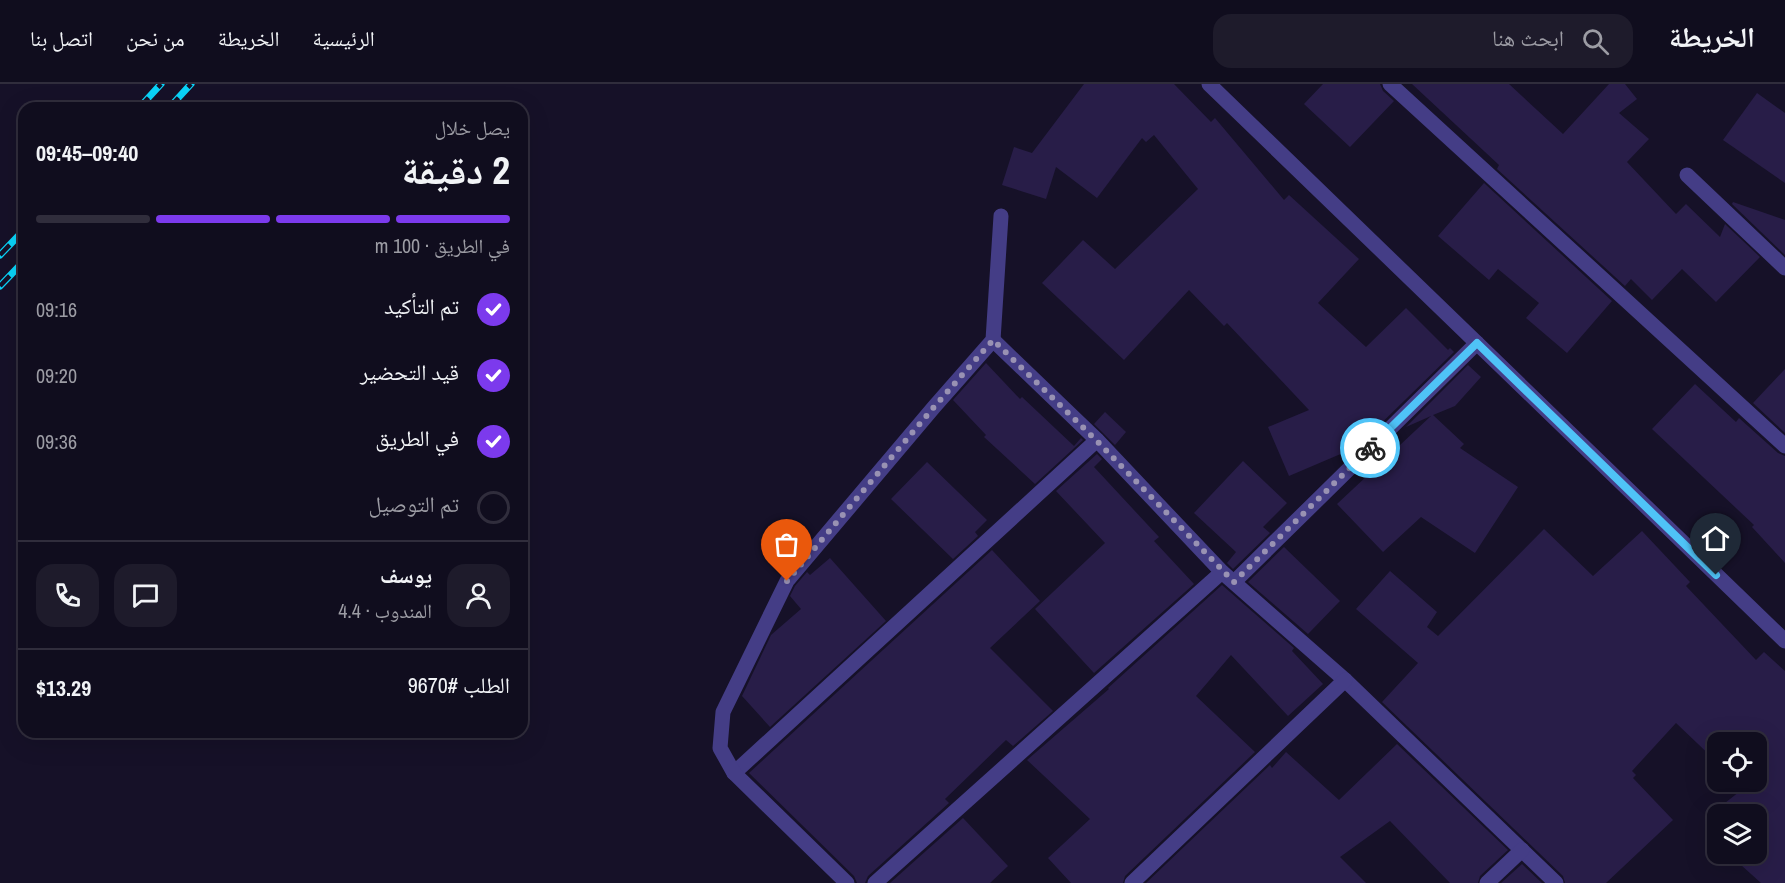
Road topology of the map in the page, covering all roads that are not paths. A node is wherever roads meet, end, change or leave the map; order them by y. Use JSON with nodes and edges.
{"nodes":[{"id":1,"x":1209,"y":84,"type":"edge"},
{"id":2,"x":1390,"y":84,"type":"edge"},
{"id":3,"x":1687,"y":175,"type":"dead end"},
{"id":4,"x":1001,"y":216,"type":"dead end"},
{"id":5,"x":1785,"y":268,"type":"edge"},
{"id":6,"x":993,"y":340,"type":"junction"},
{"id":7,"x":1477,"y":343,"type":"junction"},
{"id":8,"x":1097,"y":441,"type":"junction"},
{"id":9,"x":1785,"y":446,"type":"edge"},
{"id":10,"x":1228,"y":577,"type":"junction"},
{"id":11,"x":1785,"y":641,"type":"edge"},
{"id":12,"x":1346,"y":680,"type":"junction"},
{"id":13,"x":734,"y":772,"type":"junction"},
{"id":14,"x":1522,"y":850,"type":"junction"},
{"id":15,"x":847,"y":883,"type":"edge"},
{"id":16,"x":875,"y":883,"type":"edge"},
{"id":17,"x":1132,"y":883,"type":"edge"},
{"id":18,"x":1487,"y":883,"type":"edge"},
{"id":19,"x":1556,"y":883,"type":"edge"}],
"edges":[{"from":1,"to":7,"type":"street"},
{"from":2,"to":9,"type":"street"},
{"from":3,"to":5,"type":"street"},
{"from":4,"to":6,"type":"street"},
{"from":6,"to":8,"type":"street"},
{"from":6,"to":13,"type":"street"},
{"from":7,"to":10,"type":"street"},
{"from":7,"to":11,"type":"street"},
{"from":8,"to":10,"type":"street"},
{"from":8,"to":13,"type":"street"},
{"from":10,"to":12,"type":"street"},
{"from":10,"to":16,"type":"street"},
{"from":12,"to":14,"type":"street"},
{"from":12,"to":17,"type":"street"},
{"from":13,"to":15,"type":"street"},
{"from":14,"to":18,"type":"street"},
{"from":14,"to":19,"type":"street"}]}
